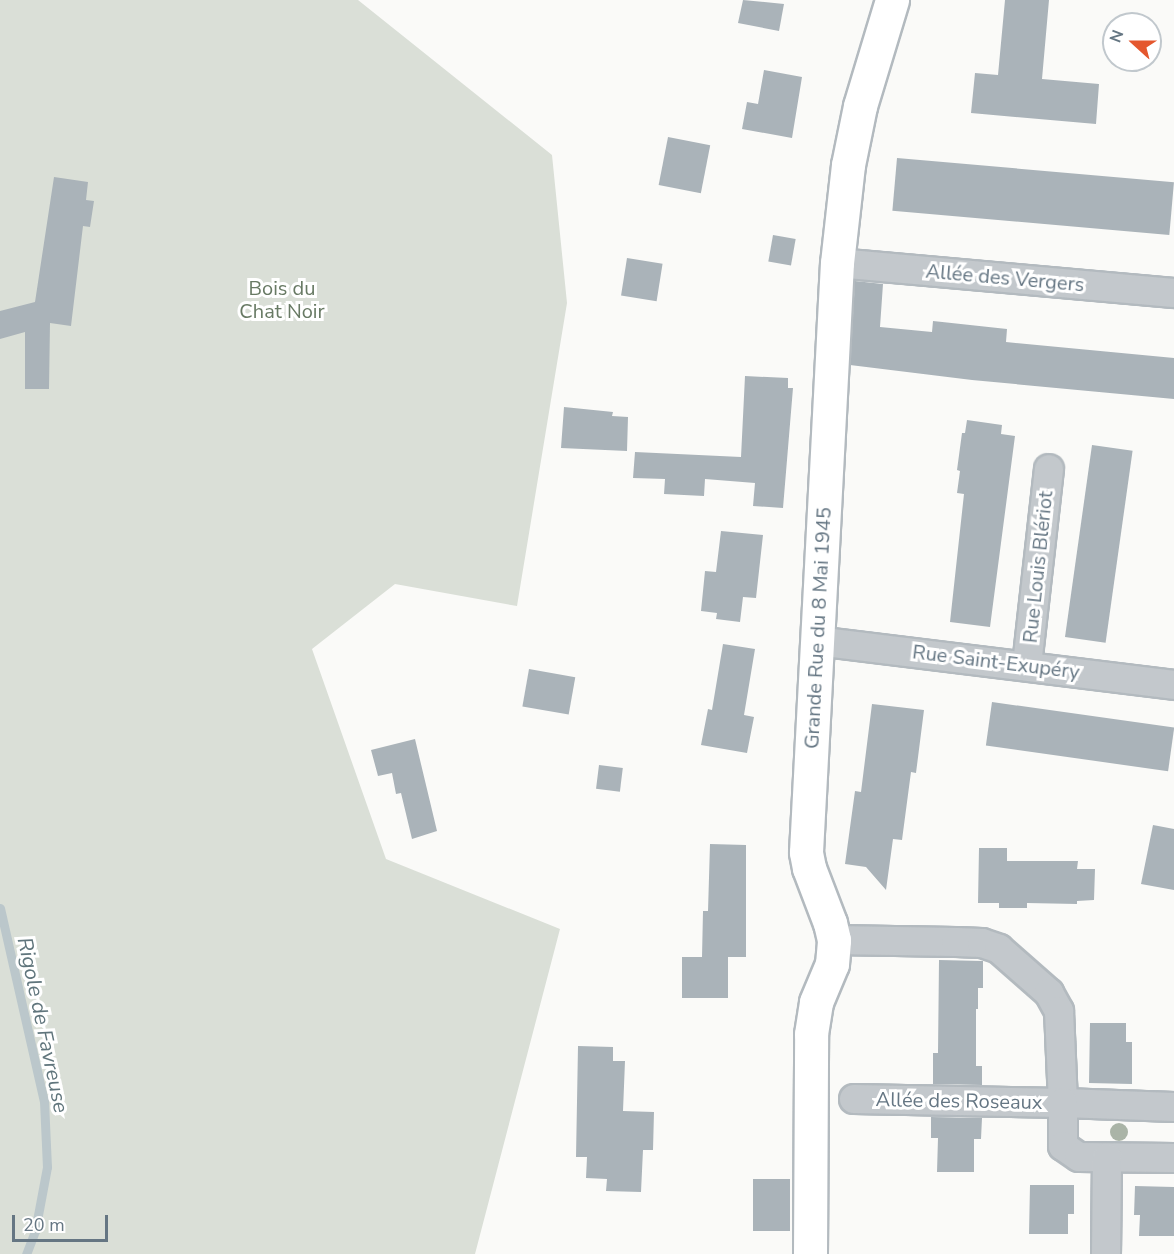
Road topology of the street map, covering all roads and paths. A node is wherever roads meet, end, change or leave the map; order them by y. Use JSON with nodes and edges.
{"nodes":[{"id":1,"x":892,"y":0,"type":"edge"},
{"id":2,"x":837,"y":263,"type":"junction"},
{"id":3,"x":1174,"y":293,"type":"edge"},
{"id":4,"x":1049,"y":469,"type":"dead end"},
{"id":5,"x":817,"y":641,"type":"junction"},
{"id":6,"x":1027,"y":665,"type":"junction"},
{"id":7,"x":1174,"y":685,"type":"edge"},
{"id":8,"x":834,"y":940,"type":"junction"},
{"id":9,"x":854,"y":1099,"type":"dead end"},
{"id":10,"x":1063,"y":1103,"type":"junction"},
{"id":11,"x":1174,"y":1107,"type":"edge"},
{"id":12,"x":1107,"y":1158,"type":"junction"},
{"id":13,"x":1174,"y":1158,"type":"edge"},
{"id":14,"x":810,"y":1254,"type":"edge"},
{"id":15,"x":1106,"y":1254,"type":"edge"}],
"edges":[{"from":1,"to":2,"type":"main road","name":"Grande Rue du 8 Mai 1945"},
{"from":2,"to":3,"type":"street","name":"Allée des Vergers"},
{"from":2,"to":5,"type":"main road","name":"Grande Rue du 8 Mai 1945"},
{"from":4,"to":6,"type":"street","name":"Rue Louis Blériot"},
{"from":5,"to":6,"type":"street","name":"Rue Saint-Exupéry"},
{"from":5,"to":8,"type":"main road","name":"Grande Rue du 8 Mai 1945"},
{"from":6,"to":7,"type":"street","name":"Rue Saint-Exupéry"},
{"from":8,"to":10,"type":"street"},
{"from":8,"to":14,"type":"main road","name":"Grande Rue du 8 Mai 1945"},
{"from":9,"to":10,"type":"street","name":"Allée des Roseaux"},
{"from":10,"to":11,"type":"street","name":"Allée des Roseaux"},
{"from":10,"to":12,"type":"street"},
{"from":12,"to":13,"type":"street"},
{"from":12,"to":15,"type":"street"}]}
